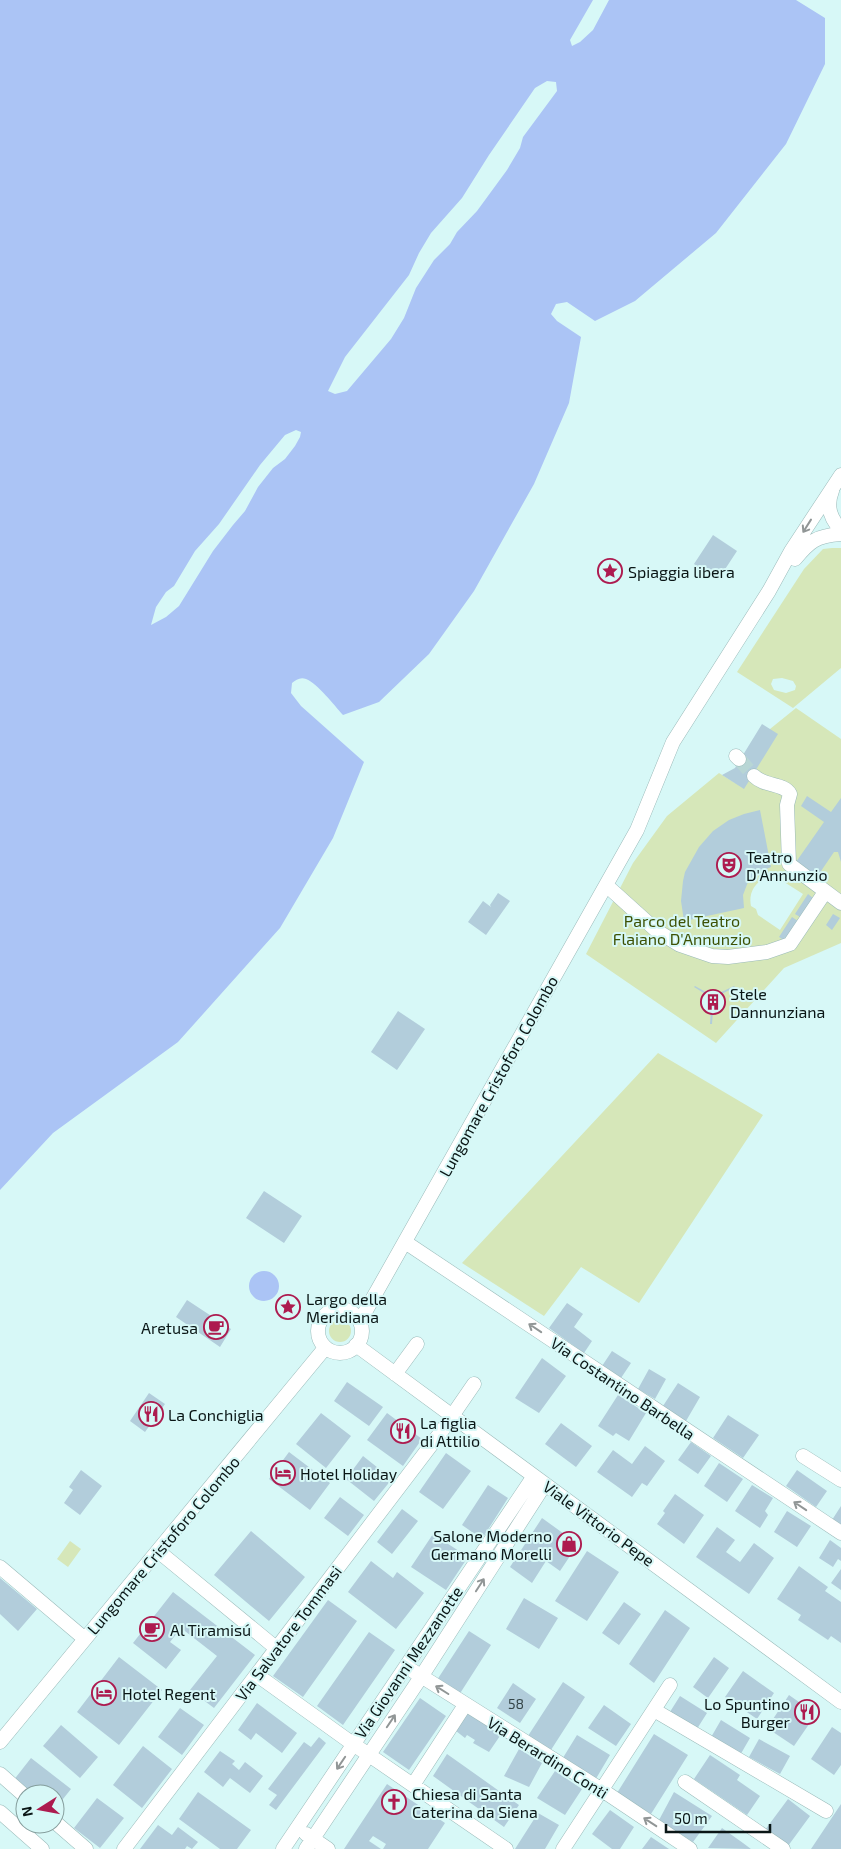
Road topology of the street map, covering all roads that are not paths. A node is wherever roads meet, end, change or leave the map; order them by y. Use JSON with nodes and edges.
{"nodes":[{"id":1,"x":838,"y":480,"type":"edge"},
{"id":2,"x":841,"y":530,"type":"edge"},
{"id":3,"x":841,"y":534,"type":"edge"},
{"id":4,"x":769,"y":591,"type":"junction"},
{"id":5,"x":754,"y":776,"type":"tunnel mouth"},
{"id":6,"x":606,"y":885,"type":"junction"},
{"id":7,"x":825,"y":892,"type":"junction"},
{"id":8,"x":841,"y":903,"type":"edge"},
{"id":9,"x":405,"y":1242,"type":"junction"},
{"id":10,"x":360,"y":1321,"type":"junction"},
{"id":11,"x":417,"y":1344,"type":"dead end"},
{"id":12,"x":356,"y":1345,"type":"junction"},
{"id":13,"x":325,"y":1348,"type":"junction"},
{"id":14,"x":395,"y":1374,"type":"junction"},
{"id":15,"x":474,"y":1384,"type":"dead end"},
{"id":16,"x":452,"y":1416,"type":"junction"},
{"id":17,"x":803,"y":1456,"type":"dead end"},
{"id":18,"x":540,"y":1480,"type":"junction"},
{"id":19,"x":841,"y":1480,"type":"edge"},
{"id":20,"x":841,"y":1534,"type":"edge"},
{"id":21,"x":158,"y":1551,"type":"junction"},
{"id":22,"x":0,"y":1567,"type":"edge"},
{"id":23,"x":85,"y":1639,"type":"junction"},
{"id":24,"x":276,"y":1648,"type":"junction"},
{"id":25,"x":405,"y":1666,"type":"junction"},
{"id":26,"x":257,"y":1674,"type":"junction"},
{"id":27,"x":421,"y":1677,"type":"junction"},
{"id":28,"x":670,"y":1685,"type":"dead end"},
{"id":29,"x":841,"y":1702,"type":"edge"},
{"id":30,"x":465,"y":1704,"type":"junction"},
{"id":31,"x":654,"y":1710,"type":"junction"},
{"id":32,"x":0,"y":1742,"type":"edge"},
{"id":33,"x":353,"y":1744,"type":"junction"},
{"id":34,"x":368,"y":1755,"type":"junction"},
{"id":35,"x":0,"y":1774,"type":"edge"},
{"id":36,"x":685,"y":1782,"type":"dead end"},
{"id":37,"x":412,"y":1785,"type":"junction"},
{"id":38,"x":15,"y":1787,"type":"edge"},
{"id":39,"x":602,"y":1790,"type":"junction"},
{"id":40,"x":826,"y":1811,"type":"dead end"},
{"id":41,"x":0,"y":1812,"type":"edge"},
{"id":42,"x":298,"y":1828,"type":"junction"},
{"id":43,"x":65,"y":1831,"type":"edge"},
{"id":44,"x":309,"y":1844,"type":"edge"},
{"id":45,"x":42,"y":1849,"type":"edge"},
{"id":46,"x":86,"y":1849,"type":"edge"},
{"id":47,"x":124,"y":1849,"type":"edge"},
{"id":48,"x":283,"y":1849,"type":"edge"},
{"id":49,"x":328,"y":1849,"type":"edge"},
{"id":50,"x":506,"y":1849,"type":"edge"},
{"id":51,"x":563,"y":1849,"type":"edge"},
{"id":52,"x":690,"y":1849,"type":"edge"},
{"id":53,"x":782,"y":1849,"type":"edge"}],
"edges":[{"from":1,"to":2,"type":"street"},
{"from":1,"to":4,"type":"street","one_way":true},
{"from":3,"to":4,"type":"street"},
{"from":4,"to":6,"type":"street","name":"Lungomare Cristoforo Colombo"},
{"from":5,"to":7,"type":"street"},
{"from":6,"to":7,"type":"street"},
{"from":6,"to":9,"type":"street","name":"Lungomare Cristoforo Colombo"},
{"from":7,"to":8,"type":"street"},
{"from":9,"to":10,"type":"street","name":"Lungomare Cristoforo Colombo"},
{"from":20,"to":9,"type":"street","name":"Via Costantino Barbella","one_way":true},
{"from":10,"to":12,"type":"street"},
{"from":10,"to":13,"type":"street"},
{"from":11,"to":14,"type":"street"},
{"from":12,"to":13,"type":"street"},
{"from":12,"to":14,"type":"street","name":"Viale Vittorio Pepe"},
{"from":13,"to":21,"type":"street","name":"Lungomare Cristoforo Colombo"},
{"from":14,"to":16,"type":"street","name":"Viale Vittorio Pepe"},
{"from":15,"to":16,"type":"street","name":"Via Salvatore Tommasi"},
{"from":16,"to":18,"type":"street","name":"Viale Vittorio Pepe"},
{"from":16,"to":24,"type":"street","name":"Via Salvatore Tommasi"},
{"from":17,"to":19,"type":"street"},
{"from":18,"to":25,"type":"street","name":"Via Giovanni Mezzanotte"},
{"from":27,"to":18,"type":"street","name":"Via Giovanni Mezzanotte","one_way":true},
{"from":18,"to":29,"type":"street","name":"Viale Vittorio Pepe"},
{"from":21,"to":23,"type":"street","name":"Lungomare Cristoforo Colombo"},
{"from":21,"to":24,"type":"street"},
{"from":22,"to":23,"type":"street"},
{"from":23,"to":32,"type":"street","name":"Lungomare Cristoforo Colombo"},
{"from":24,"to":26,"type":"street","name":"Via Salvatore Tommasi"},
{"from":25,"to":27,"type":"street","name":"Via Berardino Conti"},
{"from":25,"to":33,"type":"street","name":"Via Giovanni Mezzanotte"},
{"from":26,"to":33,"type":"street"},
{"from":26,"to":47,"type":"street","name":"Via Salvatore Tommasi"},
{"from":30,"to":27,"type":"street","name":"Via Berardino Conti","one_way":true},
{"from":34,"to":27,"type":"street","name":"Via Giovanni Mezzanotte","one_way":true},
{"from":28,"to":31,"type":"street"},
{"from":30,"to":37,"type":"street"},
{"from":30,"to":39,"type":"street","name":"Via Berardino Conti"},
{"from":31,"to":39,"type":"street"},
{"from":31,"to":40,"type":"street"},
{"from":33,"to":34,"type":"street"},
{"from":33,"to":42,"type":"street","name":"Via Giovanni Mezzanotte","one_way":true},
{"from":34,"to":37,"type":"street"},
{"from":34,"to":44,"type":"street","name":"Via Giovanni Mezzanotte"},
{"from":35,"to":38,"type":"street"},
{"from":36,"to":53,"type":"street"},
{"from":37,"to":50,"type":"street"},
{"from":39,"to":51,"type":"street"},
{"from":52,"to":39,"type":"street","name":"Via Berardino Conti","one_way":true},
{"from":41,"to":45,"type":"street"},
{"from":42,"to":44,"type":"street"},
{"from":42,"to":48,"type":"street","name":"Via Giovanni Mezzanotte"},
{"from":43,"to":46,"type":"street"},
{"from":44,"to":49,"type":"street"}]}
